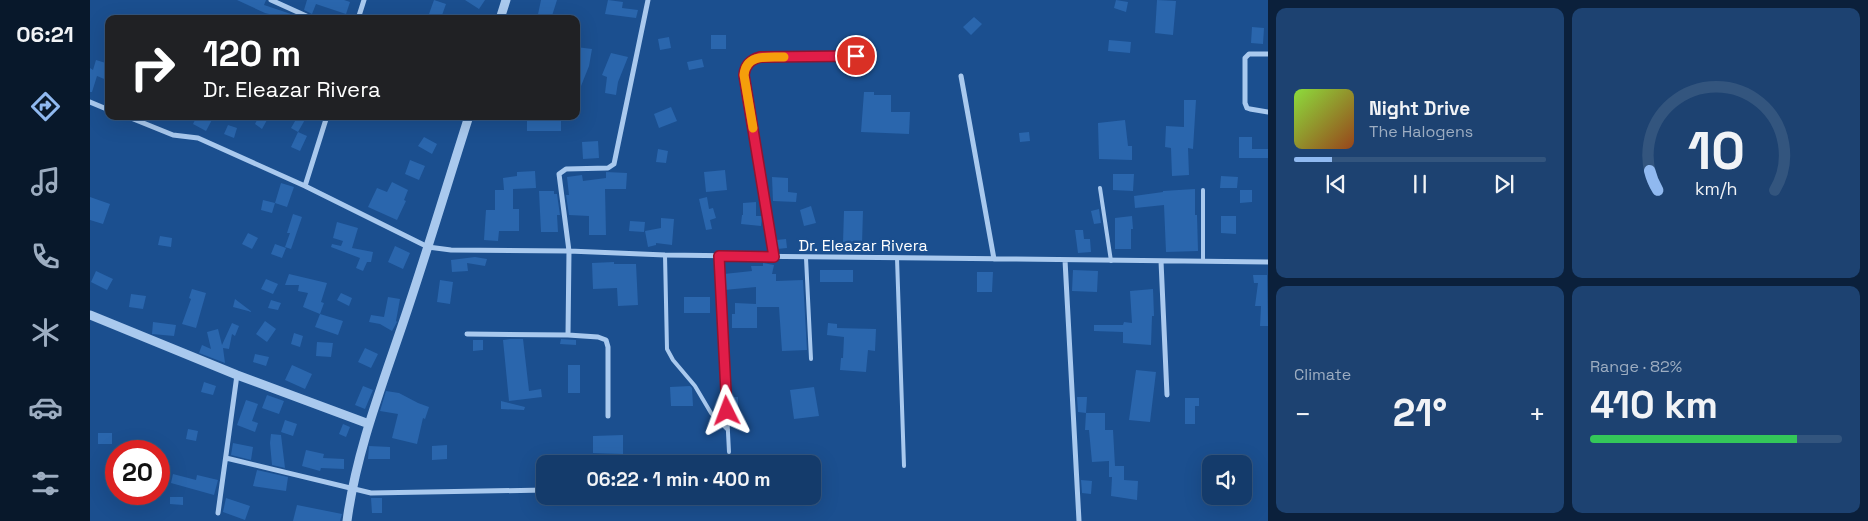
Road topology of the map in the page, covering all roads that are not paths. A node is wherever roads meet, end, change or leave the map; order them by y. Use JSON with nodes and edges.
{"nodes":[{"id":1,"x":271,"y":0,"type":"edge"},
{"id":2,"x":364,"y":0,"type":"edge"},
{"id":3,"x":506,"y":0,"type":"edge"},
{"id":4,"x":648,"y":0,"type":"edge"},
{"id":5,"x":304,"y":15,"type":"edge"},
{"id":6,"x":359,"y":15,"type":"edge"},
{"id":7,"x":501,"y":15,"type":"edge"},
{"id":8,"x":1268,"y":54,"type":"edge"},
{"id":9,"x":856,"y":56,"type":"dead end"},
{"id":10,"x":962,"y":76,"type":"dead end"},
{"id":11,"x":90,"y":102,"type":"edge"},
{"id":12,"x":105,"y":108,"type":"edge"},
{"id":13,"x":1268,"y":112,"type":"edge"},
{"id":14,"x":136,"y":120,"type":"edge"},
{"id":15,"x":326,"y":120,"type":"edge"},
{"id":16,"x":467,"y":120,"type":"edge"},
{"id":17,"x":305,"y":186,"type":"junction"},
{"id":18,"x":1100,"y":188,"type":"dead end"},
{"id":19,"x":1202,"y":190,"type":"dead end"},
{"id":20,"x":428,"y":247,"type":"junction"},
{"id":21,"x":569,"y":251,"type":"junction"},
{"id":22,"x":665,"y":255,"type":"junction"},
{"id":23,"x":719,"y":256,"type":"junction"},
{"id":24,"x":774,"y":257,"type":"junction"},
{"id":25,"x":806,"y":258,"type":"junction"},
{"id":26,"x":897,"y":258,"type":"junction"},
{"id":27,"x":994,"y":259,"type":"junction"},
{"id":28,"x":1065,"y":260,"type":"junction"},
{"id":29,"x":1111,"y":261,"type":"junction"},
{"id":30,"x":1161,"y":261,"type":"junction"},
{"id":31,"x":1203,"y":261,"type":"junction"},
{"id":32,"x":1268,"y":262,"type":"edge"},
{"id":33,"x":90,"y":315,"type":"edge"},
{"id":34,"x":468,"y":334,"type":"dead end"},
{"id":35,"x":568,"y":335,"type":"junction"},
{"id":36,"x":811,"y":359,"type":"dead end"},
{"id":37,"x":237,"y":375,"type":"junction"},
{"id":38,"x":1167,"y":395,"type":"dead end"},
{"id":39,"x":608,"y":416,"type":"dead end"},
{"id":40,"x":369,"y":424,"type":"junction"},
{"id":41,"x":728,"y":430,"type":"junction"},
{"id":42,"x":729,"y":452,"type":"dead end"},
{"id":43,"x":226,"y":458,"type":"junction"},
{"id":44,"x":904,"y":466,"type":"dead end"},
{"id":45,"x":352,"y":490,"type":"junction"},
{"id":46,"x":536,"y":490,"type":"edge"},
{"id":47,"x":218,"y":513,"type":"dead end"},
{"id":48,"x":347,"y":521,"type":"edge"},
{"id":49,"x":1079,"y":521,"type":"edge"}],
"edges":[{"from":1,"to":5,"type":"street"},
{"from":2,"to":6,"type":"street"},
{"from":3,"to":7,"type":"street"},
{"from":4,"to":21,"type":"street"},
{"from":8,"to":13,"type":"street"},
{"from":9,"to":24,"type":"street"},
{"from":10,"to":27,"type":"street"},
{"from":11,"to":12,"type":"street"},
{"from":14,"to":17,"type":"street","name":"Dr. Eleazar Rivera"},
{"from":15,"to":17,"type":"street"},
{"from":16,"to":20,"type":"street"},
{"from":17,"to":20,"type":"street","name":"Dr. Eleazar Rivera"},
{"from":18,"to":29,"type":"lane"},
{"from":19,"to":31,"type":"lane"},
{"from":20,"to":21,"type":"street","name":"Dr. Eleazar Rivera"},
{"from":20,"to":40,"type":"street"},
{"from":21,"to":22,"type":"street","name":"Dr. Eleazar Rivera"},
{"from":21,"to":35,"type":"street"},
{"from":22,"to":23,"type":"street","name":"Dr. Eleazar Rivera"},
{"from":22,"to":41,"type":"lane"},
{"from":23,"to":24,"type":"street","name":"Dr. Eleazar Rivera"},
{"from":23,"to":41,"type":"lane"},
{"from":24,"to":25,"type":"street","name":"Dr. Eleazar Rivera"},
{"from":25,"to":26,"type":"street","name":"Dr. Eleazar Rivera"},
{"from":25,"to":36,"type":"lane"},
{"from":26,"to":27,"type":"street","name":"Dr. Eleazar Rivera"},
{"from":26,"to":44,"type":"lane"},
{"from":27,"to":28,"type":"street","name":"Dr. Eleazar Rivera"},
{"from":28,"to":29,"type":"street","name":"Dr. Eleazar Rivera"},
{"from":28,"to":49,"type":"street"},
{"from":29,"to":30,"type":"street","name":"Dr. Eleazar Rivera"},
{"from":30,"to":31,"type":"street","name":"Dr. Eleazar Rivera"},
{"from":30,"to":38,"type":"street"},
{"from":31,"to":32,"type":"street","name":"Dr. Eleazar Rivera"},
{"from":33,"to":37,"type":"street"},
{"from":34,"to":35,"type":"street"},
{"from":35,"to":39,"type":"street"},
{"from":37,"to":40,"type":"street"},
{"from":37,"to":43,"type":"street"},
{"from":40,"to":45,"type":"street"},
{"from":41,"to":42,"type":"lane"},
{"from":43,"to":45,"type":"street"},
{"from":43,"to":47,"type":"street"},
{"from":45,"to":46,"type":"street"},
{"from":45,"to":48,"type":"street"}]}
